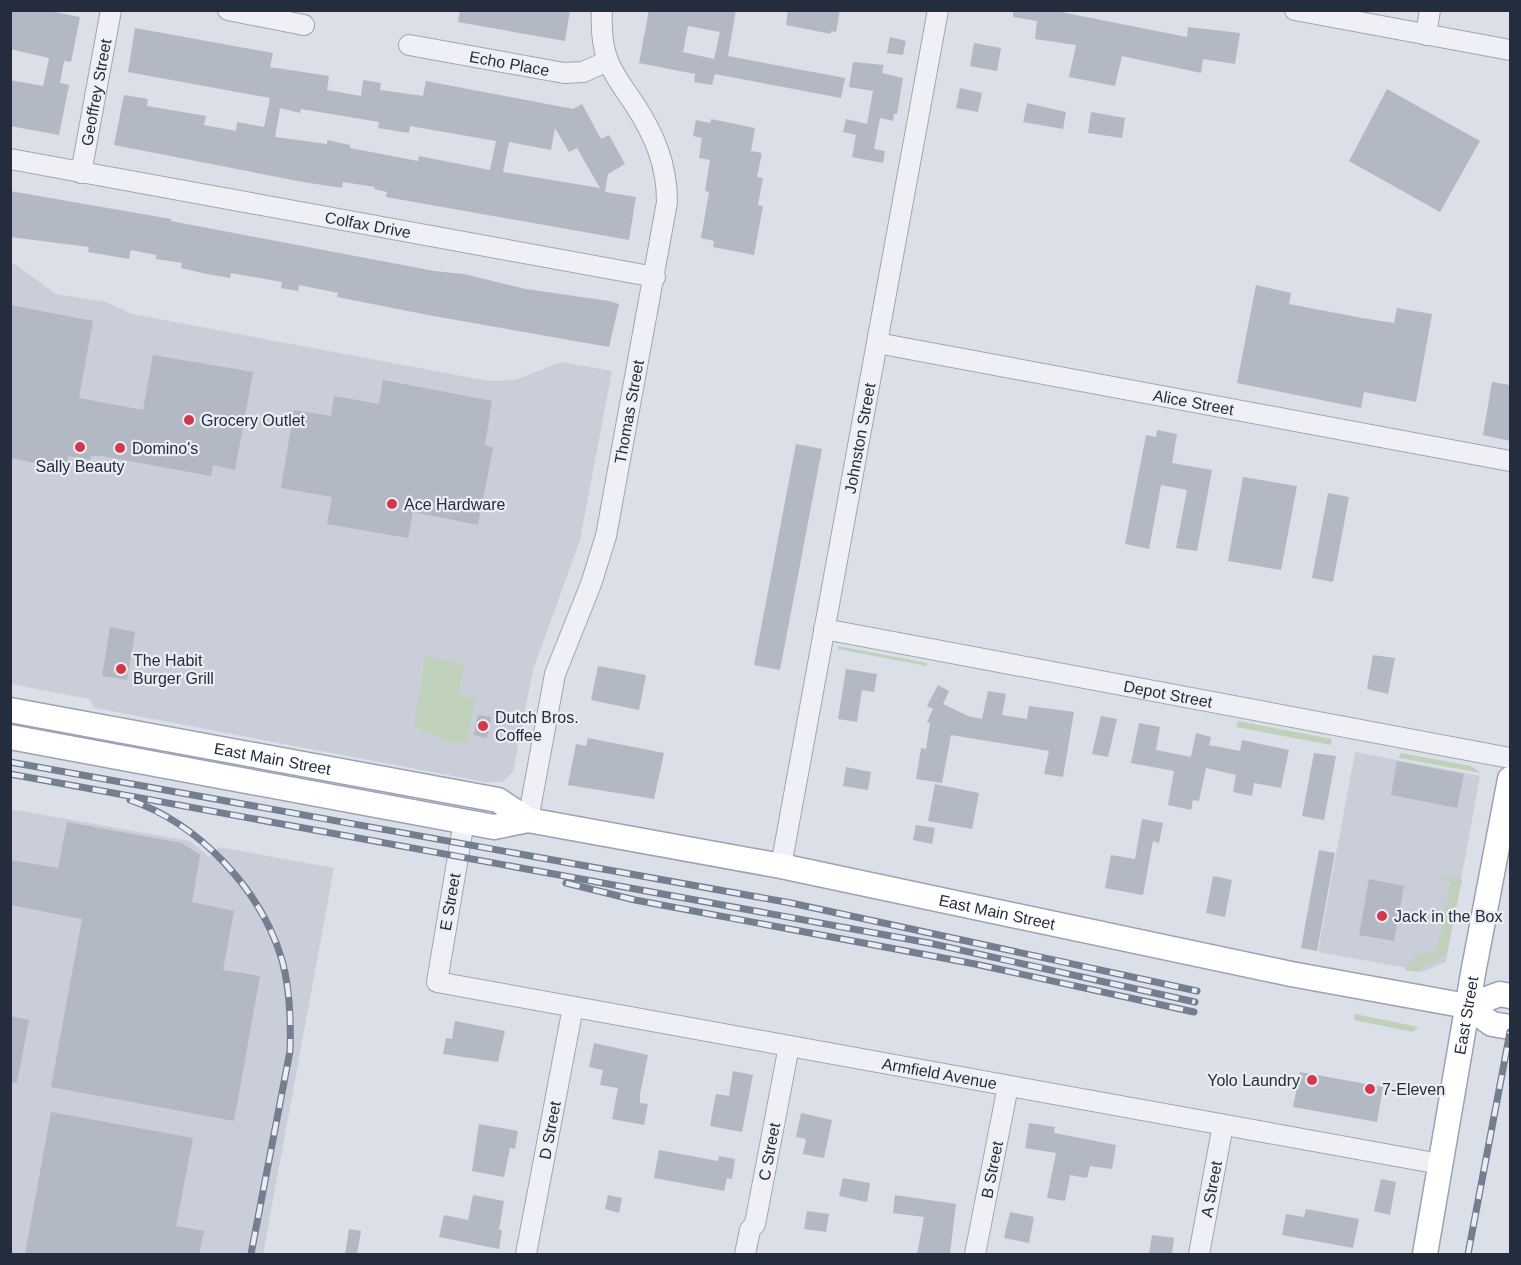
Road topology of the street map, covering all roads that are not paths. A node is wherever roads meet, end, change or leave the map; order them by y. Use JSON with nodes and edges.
{"nodes":[{"id":1,"x":111,"y":10,"type":"edge"},
{"id":2,"x":228,"y":10,"type":"edge"},
{"id":3,"x":602,"y":10,"type":"edge"},
{"id":4,"x":938,"y":10,"type":"edge"},
{"id":5,"x":1295,"y":10,"type":"edge"},
{"id":6,"x":1430,"y":10,"type":"edge"},
{"id":7,"x":304,"y":25,"type":"dead end"},
{"id":8,"x":1426,"y":34,"type":"junction"},
{"id":9,"x":409,"y":45,"type":"dead end"},
{"id":10,"x":1510,"y":50,"type":"edge"},
{"id":11,"x":608,"y":61,"type":"junction"},
{"id":12,"x":10,"y":159,"type":"edge"},
{"id":13,"x":81,"y":173,"type":"junction"},
{"id":14,"x":655,"y":277,"type":"junction"},
{"id":15,"x":877,"y":343,"type":"junction"},
{"id":16,"x":1510,"y":461,"type":"edge"},
{"id":17,"x":824,"y":629,"type":"junction"},
{"id":18,"x":10,"y":710,"type":"edge"},
{"id":19,"x":10,"y":737,"type":"edge"},
{"id":20,"x":1510,"y":758,"type":"edge"},
{"id":21,"x":1510,"y":779,"type":"edge"},
{"id":22,"x":528,"y":820,"type":"junction"},
{"id":23,"x":464,"y":821,"type":"junction"},
{"id":24,"x":781,"y":866,"type":"junction"},
{"id":25,"x":437,"y":982,"type":"joint"},
{"id":26,"x":1510,"y":996,"type":"edge"},
{"id":27,"x":1467,"y":1006,"type":"junction"},
{"id":28,"x":573,"y":1007,"type":"junction"},
{"id":29,"x":1510,"y":1027,"type":"edge"},
{"id":30,"x":789,"y":1046,"type":"junction"},
{"id":31,"x":1008,"y":1086,"type":"junction"},
{"id":32,"x":1223,"y":1125,"type":"junction"},
{"id":33,"x":1440,"y":1164,"type":"junction"},
{"id":34,"x":526,"y":1254,"type":"edge"},
{"id":35,"x":745,"y":1254,"type":"edge"},
{"id":36,"x":975,"y":1254,"type":"edge"},
{"id":37,"x":1199,"y":1254,"type":"edge"},
{"id":38,"x":1425,"y":1254,"type":"edge"}],
"edges":[{"from":1,"to":13,"type":"street","name":"Geoffrey Street"},
{"from":2,"to":7,"type":"street"},
{"from":3,"to":11,"type":"street","name":"Thomas Street"},
{"from":4,"to":15,"type":"street","name":"Johnston Street"},
{"from":5,"to":8,"type":"street"},
{"from":6,"to":8,"type":"street"},
{"from":8,"to":10,"type":"street"},
{"from":9,"to":11,"type":"street","name":"Echo Place"},
{"from":11,"to":14,"type":"street","name":"Thomas Street"},
{"from":12,"to":13,"type":"street","name":"Colfax Drive"},
{"from":13,"to":14,"type":"street","name":"Colfax Drive"},
{"from":14,"to":22,"type":"street","name":"Thomas Street"},
{"from":15,"to":16,"type":"street","name":"Alice Street"},
{"from":15,"to":17,"type":"street","name":"Johnston Street"},
{"from":17,"to":20,"type":"street","name":"Depot Street"},
{"from":17,"to":24,"type":"street","name":"Johnston Street"},
{"from":18,"to":22,"type":"main road","name":"East Main Street"},
{"from":19,"to":23,"type":"main road","name":"East Main Street"},
{"from":21,"to":27,"type":"main road","name":"East Street"},
{"from":22,"to":23,"type":"main road","name":"East Main Street"},
{"from":22,"to":24,"type":"main road","name":"East Main Street"},
{"from":23,"to":25,"type":"street","name":"E Street"},
{"from":24,"to":27,"type":"main road","name":"East Main Street"},
{"from":25,"to":28,"type":"street","name":"Armfield Avenue"},
{"from":26,"to":27,"type":"main road"},
{"from":27,"to":29,"type":"main road"},
{"from":27,"to":33,"type":"main road","name":"East Street"},
{"from":28,"to":30,"type":"street","name":"Armfield Avenue"},
{"from":28,"to":34,"type":"street","name":"D Street"},
{"from":30,"to":31,"type":"street","name":"Armfield Avenue"},
{"from":30,"to":35,"type":"street","name":"C Street"},
{"from":31,"to":32,"type":"street","name":"Armfield Avenue"},
{"from":31,"to":36,"type":"street","name":"B Street"},
{"from":32,"to":33,"type":"street","name":"Armfield Avenue"},
{"from":32,"to":37,"type":"street","name":"A Street"},
{"from":33,"to":38,"type":"main road","name":"East Street"}]}
